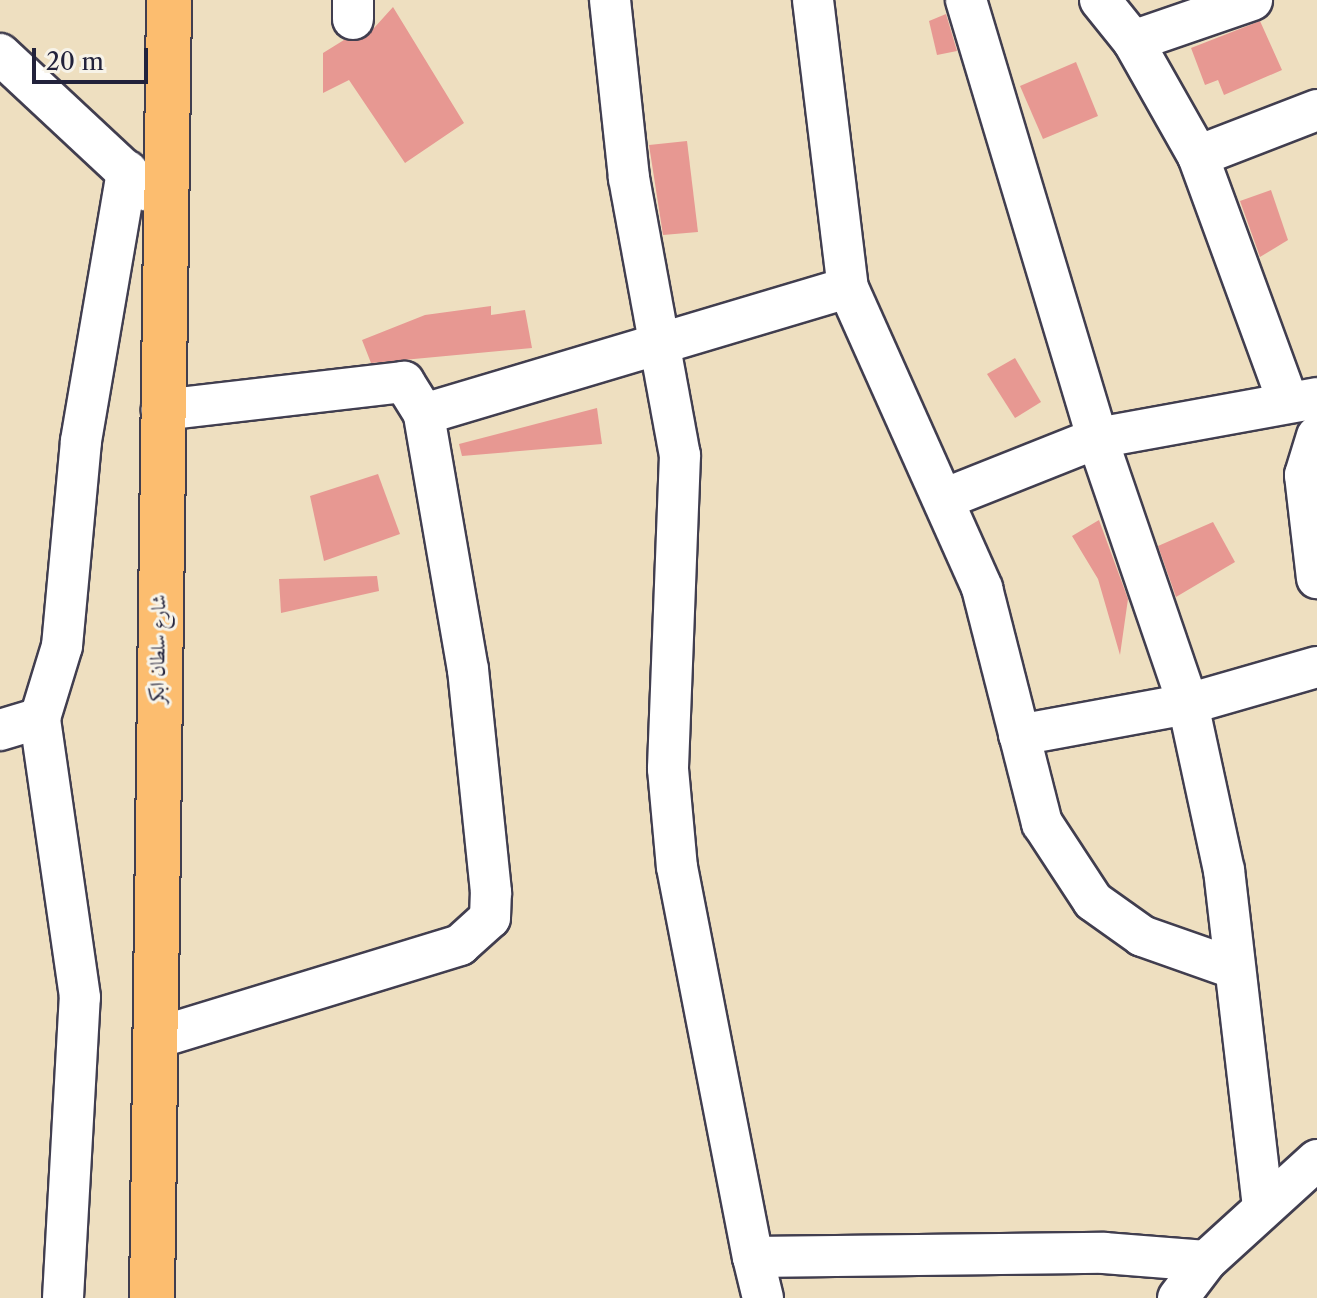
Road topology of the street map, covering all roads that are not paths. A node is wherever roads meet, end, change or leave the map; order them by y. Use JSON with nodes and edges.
{"nodes":[{"id":1,"x":169,"y":0,"type":"edge"},
{"id":2,"x":610,"y":0,"type":"edge"},
{"id":3,"x":813,"y":0,"type":"edge"},
{"id":4,"x":966,"y":0,"type":"edge"},
{"id":5,"x":1100,"y":0,"type":"edge"},
{"id":6,"x":1252,"y":0,"type":"edge"},
{"id":7,"x":1133,"y":41,"type":"junction"},
{"id":8,"x":0,"y":54,"type":"edge"},
{"id":9,"x":1317,"y":110,"type":"edge"},
{"id":10,"x":1198,"y":156,"type":"junction"},
{"id":11,"x":127,"y":171,"type":"junction"},
{"id":12,"x":165,"y":207,"type":"junction"},
{"id":13,"x":848,"y":288,"type":"junction"},
{"id":14,"x":662,"y":348,"type":"junction"},
{"id":15,"x":1302,"y":399,"type":"edge"},
{"id":16,"x":162,"y":410,"type":"junction"},
{"id":17,"x":424,"y":414,"type":"junction"},
{"id":18,"x":1317,"y":436,"type":"edge"},
{"id":19,"x":1097,"y":438,"type":"junction"},
{"id":20,"x":944,"y":499,"type":"junction"},
{"id":21,"x":1317,"y":578,"type":"edge"},
{"id":22,"x":1317,"y":667,"type":"edge"},
{"id":23,"x":1188,"y":704,"type":"junction"},
{"id":24,"x":40,"y":718,"type":"junction"},
{"id":25,"x":0,"y":730,"type":"edge"},
{"id":26,"x":1019,"y":735,"type":"junction"},
{"id":27,"x":1230,"y":967,"type":"junction"},
{"id":28,"x":153,"y":1039,"type":"junction"},
{"id":29,"x":1317,"y":1160,"type":"edge"},
{"id":30,"x":1263,"y":1207,"type":"junction"},
{"id":31,"x":753,"y":1257,"type":"junction"},
{"id":32,"x":1206,"y":1261,"type":"junction"},
{"id":33,"x":63,"y":1298,"type":"edge"},
{"id":34,"x":152,"y":1298,"type":"edge"},
{"id":35,"x":763,"y":1298,"type":"edge"},
{"id":36,"x":1178,"y":1298,"type":"edge"}],
"edges":[{"from":1,"to":12,"type":"highway","name":"شارع سلطان ابكر"},
{"from":2,"to":14,"type":"street"},
{"from":3,"to":13,"type":"street"},
{"from":4,"to":19,"type":"street"},
{"from":5,"to":7,"type":"street"},
{"from":6,"to":7,"type":"street"},
{"from":7,"to":10,"type":"street"},
{"from":8,"to":11,"type":"street"},
{"from":9,"to":10,"type":"street"},
{"from":10,"to":15,"type":"street"},
{"from":11,"to":12,"type":"street"},
{"from":11,"to":24,"type":"street"},
{"from":12,"to":16,"type":"highway","name":"شارع سلطان ابكر"},
{"from":13,"to":14,"type":"street"},
{"from":13,"to":20,"type":"street"},
{"from":14,"to":17,"type":"street"},
{"from":14,"to":31,"type":"street"},
{"from":15,"to":19,"type":"street"},
{"from":16,"to":17,"type":"street"},
{"from":16,"to":28,"type":"highway","name":"شارع سلطان ابكر"},
{"from":17,"to":28,"type":"street"},
{"from":18,"to":21,"type":"street"},
{"from":19,"to":20,"type":"street"},
{"from":19,"to":23,"type":"street"},
{"from":20,"to":26,"type":"street"},
{"from":22,"to":23,"type":"street"},
{"from":23,"to":26,"type":"street"},
{"from":23,"to":27,"type":"street"},
{"from":24,"to":25,"type":"street"},
{"from":24,"to":33,"type":"street"},
{"from":26,"to":27,"type":"street"},
{"from":27,"to":30,"type":"street"},
{"from":28,"to":34,"type":"highway","name":"شارع سلطان ابكر"},
{"from":29,"to":30,"type":"street"},
{"from":30,"to":32,"type":"street"},
{"from":31,"to":32,"type":"street"},
{"from":31,"to":35,"type":"street"},
{"from":32,"to":36,"type":"street"}]}
